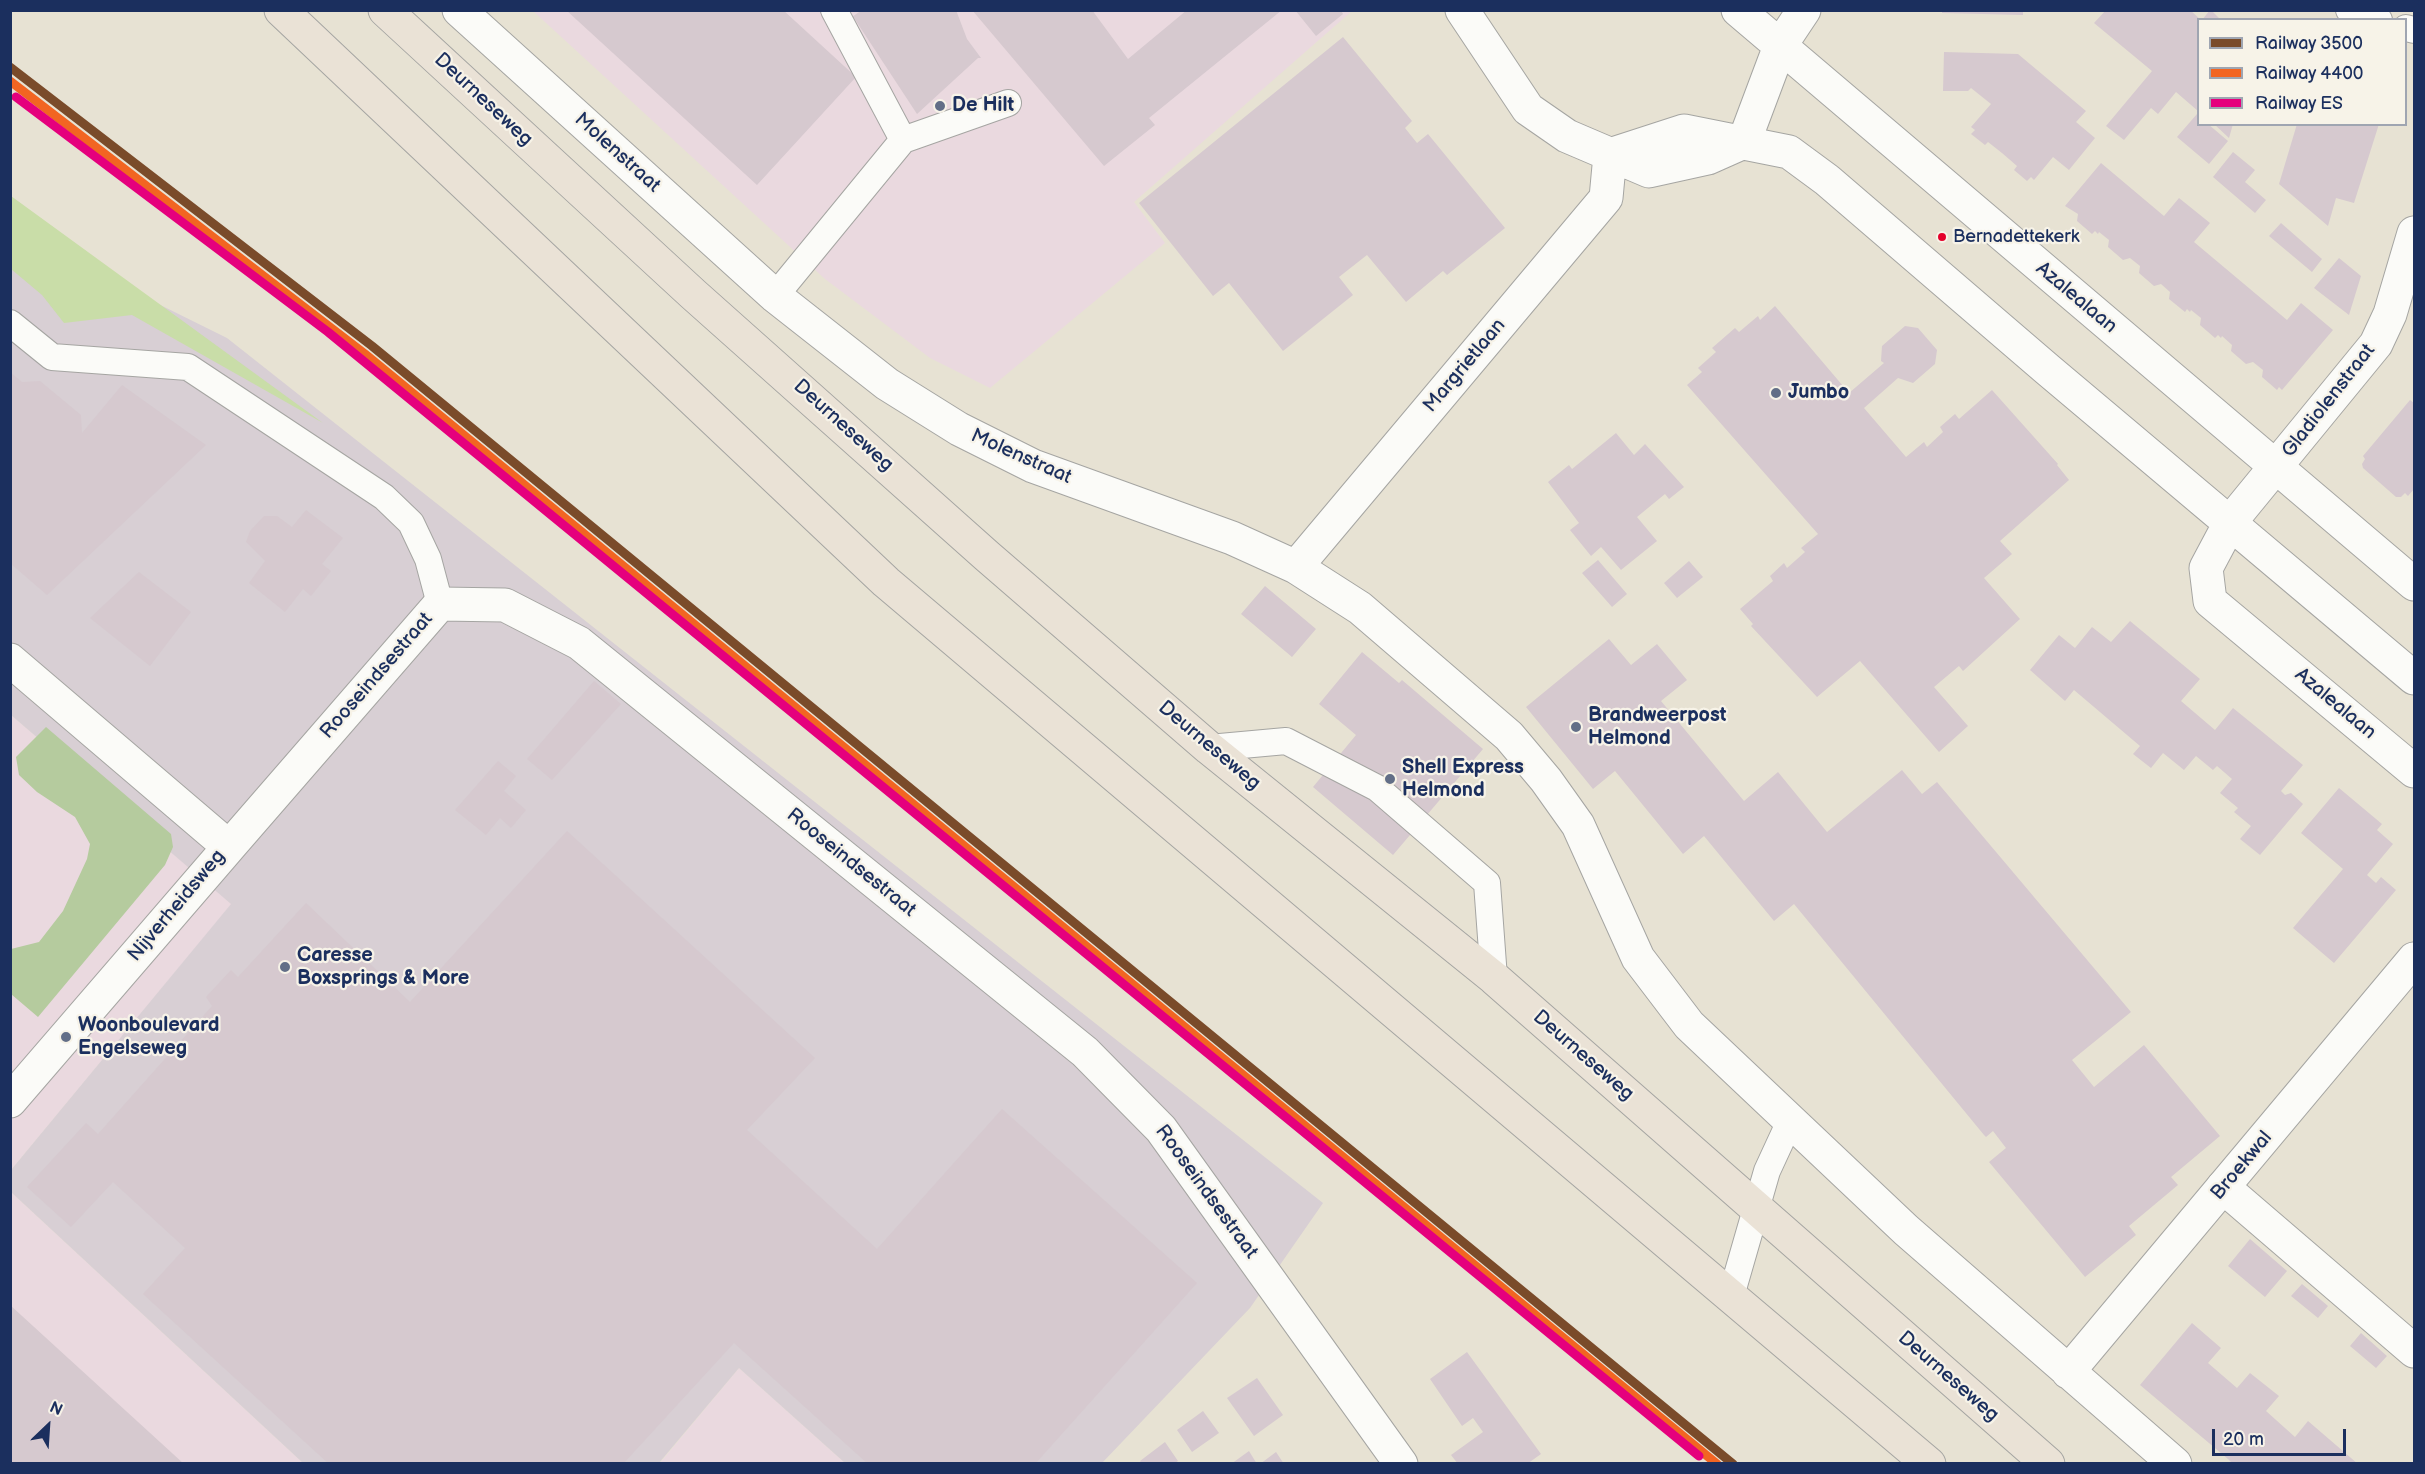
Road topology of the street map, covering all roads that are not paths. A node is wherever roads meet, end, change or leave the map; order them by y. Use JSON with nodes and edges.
{"nodes":[{"id":1,"x":281,"y":10,"type":"edge"},
{"id":2,"x":386,"y":10,"type":"edge"},
{"id":3,"x":459,"y":10,"type":"edge"},
{"id":4,"x":834,"y":10,"type":"edge"},
{"id":5,"x":1462,"y":10,"type":"edge"},
{"id":6,"x":1738,"y":10,"type":"edge"},
{"id":7,"x":1804,"y":10,"type":"edge"},
{"id":8,"x":2349,"y":10,"type":"edge"},
{"id":9,"x":2373,"y":18,"type":"edge"},
{"id":10,"x":1780,"y":46,"type":"junction"},
{"id":11,"x":1008,"y":103,"type":"dead end"},
{"id":12,"x":903,"y":140,"type":"junction"},
{"id":13,"x":1744,"y":142,"type":"junction"},
{"id":14,"x":1610,"y":154,"type":"junction"},
{"id":15,"x":2415,"y":233,"type":"edge"},
{"id":16,"x":776,"y":296,"type":"junction"},
{"id":17,"x":10,"y":323,"type":"edge"},
{"id":18,"x":2276,"y":468,"type":"junction"},
{"id":19,"x":2231,"y":521,"type":"junction"},
{"id":20,"x":1296,"y":567,"type":"junction"},
{"id":21,"x":2415,"y":585,"type":"edge"},
{"id":22,"x":440,"y":604,"type":"junction"},
{"id":23,"x":10,"y":660,"type":"edge"},
{"id":24,"x":2415,"y":678,"type":"edge"},
{"id":25,"x":1209,"y":748,"type":"junction"},
{"id":26,"x":2415,"y":771,"type":"edge"},
{"id":27,"x":229,"y":848,"type":"junction"},
{"id":28,"x":2415,"y":959,"type":"edge"},
{"id":29,"x":1494,"y":978,"type":"junction"},
{"id":30,"x":10,"y":1101,"type":"edge"},
{"id":31,"x":1791,"y":1119,"type":"junction"},
{"id":32,"x":2223,"y":1188,"type":"junction"},
{"id":33,"x":1755,"y":1207,"type":"junction"},
{"id":34,"x":1731,"y":1296,"type":"junction"},
{"id":35,"x":2415,"y":1352,"type":"edge"},
{"id":36,"x":2068,"y":1372,"type":"junction"},
{"id":37,"x":1401,"y":1464,"type":"edge"},
{"id":38,"x":1929,"y":1464,"type":"edge"},
{"id":39,"x":2048,"y":1464,"type":"edge"},
{"id":40,"x":2175,"y":1464,"type":"edge"}],
"edges":[{"from":1,"to":34,"type":"main road"},
{"from":2,"to":25,"type":"main road","name":"Deurneseweg"},
{"from":3,"to":16,"type":"street","name":"Molenstraat"},
{"from":4,"to":12,"type":"lane"},
{"from":5,"to":14,"type":"street"},
{"from":6,"to":10,"type":"street","name":"Azalealaan"},
{"from":7,"to":10,"type":"street"},
{"from":8,"to":9,"type":"lane"},
{"from":10,"to":13,"type":"street"},
{"from":10,"to":18,"type":"street","name":"Azalealaan"},
{"from":11,"to":12,"type":"lane"},
{"from":12,"to":16,"type":"lane"},
{"from":13,"to":14,"type":"street"},
{"from":13,"to":19,"type":"street"},
{"from":14,"to":20,"type":"street","name":"Margrietlaan"},
{"from":15,"to":18,"type":"street","name":"Gladiolenstraat"},
{"from":16,"to":20,"type":"street","name":"Molenstraat"},
{"from":17,"to":22,"type":"lane"},
{"from":18,"to":19,"type":"street","name":"Gladiolenstraat"},
{"from":18,"to":21,"type":"street","name":"Azalealaan"},
{"from":19,"to":24,"type":"street"},
{"from":19,"to":26,"type":"street","name":"Azalealaan"},
{"from":20,"to":31,"type":"street"},
{"from":22,"to":27,"type":"street","name":"Rooseindsestraat"},
{"from":22,"to":37,"type":"street","name":"Rooseindsestraat"},
{"from":23,"to":27,"type":"street","name":"Nijverheidsweg"},
{"from":25,"to":29,"type":"main road","name":"Deurneseweg"},
{"from":25,"to":29,"type":"lane"},
{"from":27,"to":30,"type":"street","name":"Nijverheidsweg"},
{"from":28,"to":32,"type":"street","name":"Broekwal"},
{"from":29,"to":33,"type":"main road","name":"Deurneseweg"},
{"from":31,"to":33,"type":"lane"},
{"from":31,"to":36,"type":"street"},
{"from":32,"to":35,"type":"street"},
{"from":32,"to":36,"type":"street","name":"Broekwal"},
{"from":33,"to":34,"type":"lane"},
{"from":33,"to":39,"type":"main road","name":"Deurneseweg"},
{"from":34,"to":38,"type":"main road"},
{"from":36,"to":40,"type":"street"}]}
